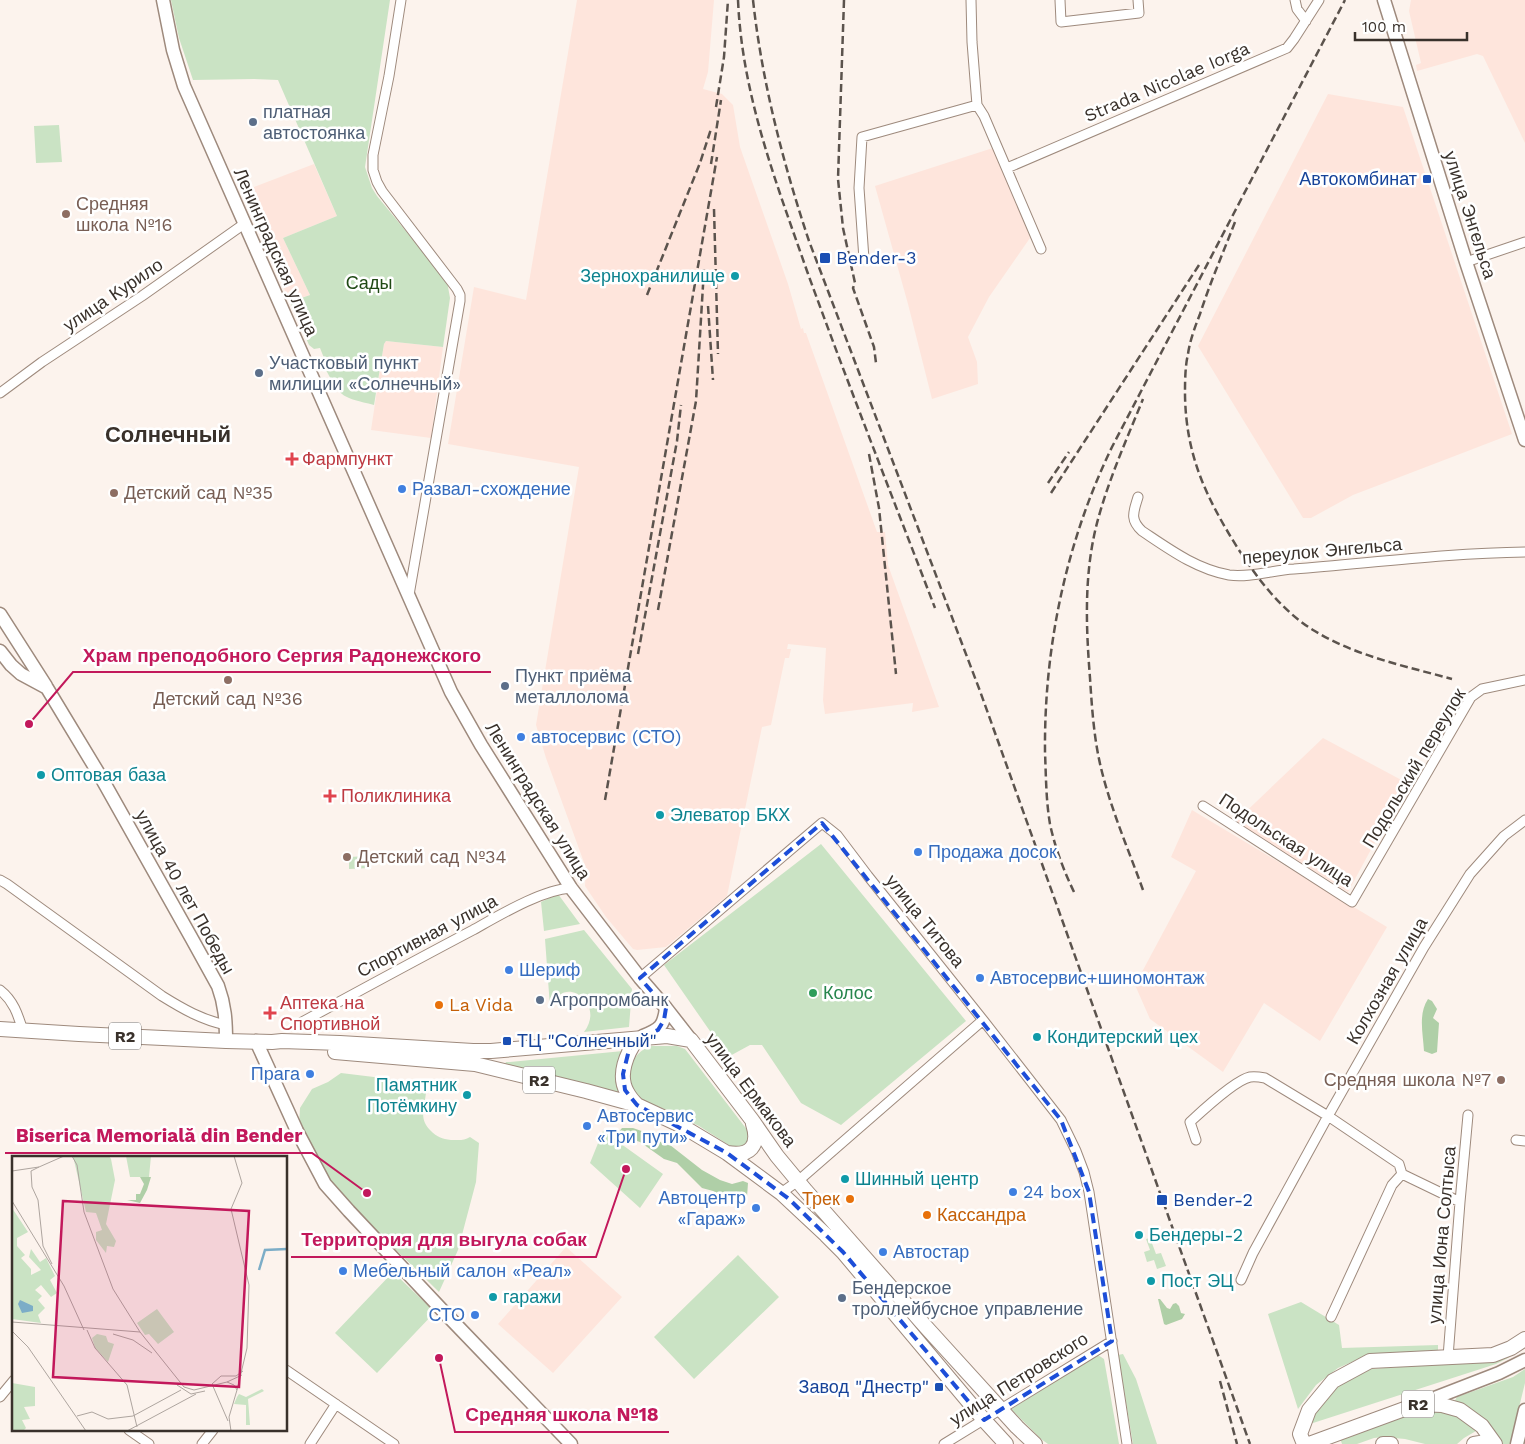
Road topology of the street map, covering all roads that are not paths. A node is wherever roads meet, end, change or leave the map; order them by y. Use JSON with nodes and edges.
{"nodes":[{"id":1,"x":162,"y":0,"type":"edge"},
{"id":2,"x":401,"y":0,"type":"edge"},
{"id":3,"x":971,"y":0,"type":"edge"},
{"id":4,"x":1060,"y":0,"type":"edge"},
{"id":5,"x":1138,"y":0,"type":"edge"},
{"id":6,"x":1295,"y":0,"type":"edge"},
{"id":7,"x":1319,"y":0,"type":"edge"},
{"id":8,"x":1384,"y":0,"type":"edge"},
{"id":9,"x":1306,"y":21,"type":"junction"},
{"id":10,"x":977,"y":105,"type":"junction"},
{"id":11,"x":1007,"y":168,"type":"junction"},
{"id":12,"x":244,"y":224,"type":"junction"},
{"id":13,"x":1525,"y":242,"type":"edge"},
{"id":14,"x":1041,"y":248,"type":"dead end"},
{"id":15,"x":864,"y":259,"type":"dead end"},
{"id":16,"x":1466,"y":262,"type":"junction"},
{"id":17,"x":0,"y":392,"type":"edge"},
{"id":18,"x":1525,"y":440,"type":"edge"},
{"id":19,"x":1138,"y":497,"type":"dead end"},
{"id":20,"x":1525,"y":552,"type":"edge"},
{"id":21,"x":410,"y":595,"type":"junction"},
{"id":22,"x":0,"y":614,"type":"edge"},
{"id":23,"x":0,"y":651,"type":"edge"},
{"id":24,"x":1525,"y":680,"type":"edge"},
{"id":25,"x":47,"y":688,"type":"junction"},
{"id":26,"x":1203,"y":806,"type":"dead end"},
{"id":27,"x":1525,"y":820,"type":"edge"},
{"id":28,"x":0,"y":880,"type":"edge"},
{"id":29,"x":571,"y":888,"type":"junction"},
{"id":30,"x":1352,"y":902,"type":"joint"},
{"id":31,"x":640,"y":978,"type":"junction"},
{"id":32,"x":0,"y":990,"type":"edge"},
{"id":33,"x":666,"y":1008,"type":"junction"},
{"id":34,"x":984,"y":1020,"type":"junction"},
{"id":35,"x":302,"y":1022,"type":"dead end"},
{"id":36,"x":226,"y":1025,"type":"junction"},
{"id":37,"x":0,"y":1029,"type":"edge"},
{"id":38,"x":23,"y":1031,"type":"junction"},
{"id":39,"x":637,"y":1039,"type":"junction"},
{"id":40,"x":691,"y":1040,"type":"junction"},
{"id":41,"x":226,"y":1041,"type":"junction"},
{"id":42,"x":256,"y":1041,"type":"junction"},
{"id":43,"x":272,"y":1042,"type":"junction"},
{"id":44,"x":637,"y":1105,"type":"junction"},
{"id":45,"x":1468,"y":1115,"type":"dead end"},
{"id":46,"x":1328,"y":1116,"type":"junction"},
{"id":47,"x":752,"y":1120,"type":"junction"},
{"id":48,"x":1196,"y":1140,"type":"dead end"},
{"id":49,"x":727,"y":1153,"type":"junction"},
{"id":50,"x":1402,"y":1174,"type":"junction"},
{"id":51,"x":798,"y":1181,"type":"junction"},
{"id":52,"x":781,"y":1193,"type":"junction"},
{"id":53,"x":1460,"y":1202,"type":"junction"},
{"id":54,"x":1241,"y":1280,"type":"dead end"},
{"id":55,"x":1331,"y":1317,"type":"dead end"},
{"id":56,"x":1525,"y":1339,"type":"edge"},
{"id":57,"x":1112,"y":1341,"type":"junction"},
{"id":58,"x":1448,"y":1357,"type":"junction"},
{"id":59,"x":1525,"y":1360,"type":"edge"},
{"id":60,"x":288,"y":1371,"type":"edge"},
{"id":61,"x":12,"y":1382,"type":"edge"},
{"id":62,"x":0,"y":1397,"type":"edge"},
{"id":63,"x":336,"y":1404,"type":"junction"},
{"id":64,"x":1418,"y":1404,"type":"junction"},
{"id":65,"x":1001,"y":1409,"type":"junction"},
{"id":66,"x":1525,"y":1410,"type":"edge"},
{"id":67,"x":984,"y":1420,"type":"junction"},
{"id":68,"x":132,"y":1432,"type":"edge"},
{"id":69,"x":212,"y":1432,"type":"edge"},
{"id":70,"x":149,"y":1444,"type":"edge"},
{"id":71,"x":202,"y":1444,"type":"edge"},
{"id":72,"x":310,"y":1444,"type":"edge"},
{"id":73,"x":394,"y":1444,"type":"edge"},
{"id":74,"x":571,"y":1444,"type":"edge"},
{"id":75,"x":944,"y":1444,"type":"edge"},
{"id":76,"x":1006,"y":1444,"type":"edge"},
{"id":77,"x":1035,"y":1444,"type":"edge"},
{"id":78,"x":1127,"y":1444,"type":"edge"},
{"id":79,"x":1304,"y":1444,"type":"edge"},
{"id":80,"x":1309,"y":1444,"type":"edge"},
{"id":81,"x":1383,"y":1444,"type":"edge"},
{"id":82,"x":1391,"y":1444,"type":"edge"},
{"id":83,"x":1474,"y":1444,"type":"edge"},
{"id":84,"x":1493,"y":1444,"type":"edge"},
{"id":85,"x":1517,"y":1444,"type":"edge"}],
"edges":[{"from":1,"to":12,"type":"street","name":"Ленинградская улица"},
{"from":2,"to":21,"type":"street"},
{"from":3,"to":10,"type":"street"},
{"from":4,"to":5,"type":"street"},
{"from":6,"to":9,"type":"street"},
{"from":7,"to":9,"type":"street","name":"Strada Nicolae Iorga"},
{"from":8,"to":16,"type":"street","name":"улица Энгельса"},
{"from":9,"to":11,"type":"street","name":"Strada Nicolae Iorga"},
{"from":10,"to":11,"type":"street"},
{"from":10,"to":15,"type":"street"},
{"from":11,"to":14,"type":"street"},
{"from":12,"to":17,"type":"street","name":"улица Курило"},
{"from":12,"to":21,"type":"street","name":"Ленинградская улица"},
{"from":13,"to":16,"type":"street"},
{"from":16,"to":18,"type":"street","name":"улица Энгельса"},
{"from":19,"to":20,"type":"street","name":"переулок Энгельса"},
{"from":21,"to":29,"type":"street","name":"Ленинградская улица"},
{"from":22,"to":25,"type":"street","name":"улица 40 лет Победы"},
{"from":23,"to":25,"type":"street"},
{"from":24,"to":30,"type":"street","name":"Подольский переулок"},
{"from":25,"to":36,"type":"street","name":"улица 40 лет Победы"},
{"from":26,"to":30,"type":"street","name":"Подольская улица"},
{"from":27,"to":46,"type":"street","name":"Колхозная улица"},
{"from":28,"to":36,"type":"street"},
{"from":29,"to":31,"type":"street","name":"Ленинградская улица"},
{"from":29,"to":35,"type":"street","name":"Спортивная улица"},
{"from":31,"to":33,"type":"street","name":"Ленинградская улица"},
{"from":31,"to":34,"type":"street","name":"улица Титова"},
{"from":32,"to":38,"type":"street"},
{"from":33,"to":39,"type":"street"},
{"from":33,"to":40,"type":"street","name":"Ленинградская улица"},
{"from":34,"to":51,"type":"street"},
{"from":34,"to":57,"type":"street"},
{"from":36,"to":41,"type":"street","name":"улица 40 лет Победы"},
{"from":37,"to":38,"type":"main road","name":"улица Ермакова","number":"R2"},
{"from":38,"to":41,"type":"main road","name":"улица Ермакова","number":"R2"},
{"from":39,"to":40,"type":"main road","name":"улица Ермакова","number":"R2"},
{"from":39,"to":43,"type":"main road","name":"улица Ермакова","number":"R2"},
{"from":39,"to":44,"type":"main road"},
{"from":40,"to":47,"type":"main road","name":"улица Ермакова"},
{"from":41,"to":42,"type":"main road","name":"улица Ермакова","number":"R2"},
{"from":42,"to":43,"type":"main road","name":"улица Ермакова"},
{"from":42,"to":74,"type":"street"},
{"from":43,"to":44,"type":"main road","name":"улица Ермакова","number":"R2"},
{"from":44,"to":49,"type":"main road","name":"улица Ермакова","number":"R2"},
{"from":45,"to":53,"type":"street","name":"улица Иона Солтыса"},
{"from":46,"to":48,"type":"street"},
{"from":46,"to":50,"type":"street"},
{"from":46,"to":54,"type":"street","name":"Колхозная улица"},
{"from":47,"to":49,"type":"main road"},
{"from":47,"to":51,"type":"main road","name":"улица Ермакова"},
{"from":49,"to":52,"type":"main road","name":"улица Ермакова","number":"R2"},
{"from":50,"to":53,"type":"street"},
{"from":50,"to":55,"type":"street"},
{"from":51,"to":52,"type":"street"},
{"from":51,"to":65,"type":"main road","name":"улица Ермакова"},
{"from":52,"to":67,"type":"main road","name":"улица Ермакова","number":"R2"},
{"from":53,"to":58,"type":"street","name":"улица Иона Солтыса"},
{"from":56,"to":58,"type":"main road"},
{"from":57,"to":65,"type":"street","name":"улица Петровского"},
{"from":57,"to":78,"type":"street"},
{"from":58,"to":79,"type":"main road"},
{"from":59,"to":64,"type":"street"},
{"from":60,"to":63,"type":"street"},
{"from":61,"to":62,"type":"street"},
{"from":63,"to":72,"type":"street"},
{"from":63,"to":73,"type":"street"},
{"from":64,"to":80,"type":"main road","number":"R2"},
{"from":64,"to":84,"type":"main road","number":"R2"},
{"from":65,"to":67,"type":"street","name":"улица Петровского"},
{"from":65,"to":77,"type":"main road","name":"улица Ермакова"},
{"from":66,"to":85,"type":"street"},
{"from":67,"to":75,"type":"street","name":"улица Петровского"},
{"from":67,"to":76,"type":"main road","number":"R2"},
{"from":68,"to":70,"type":"street"},
{"from":69,"to":71,"type":"street"},
{"from":81,"to":82,"type":"main road"},
{"from":83,"to":84,"type":"main road"}]}
